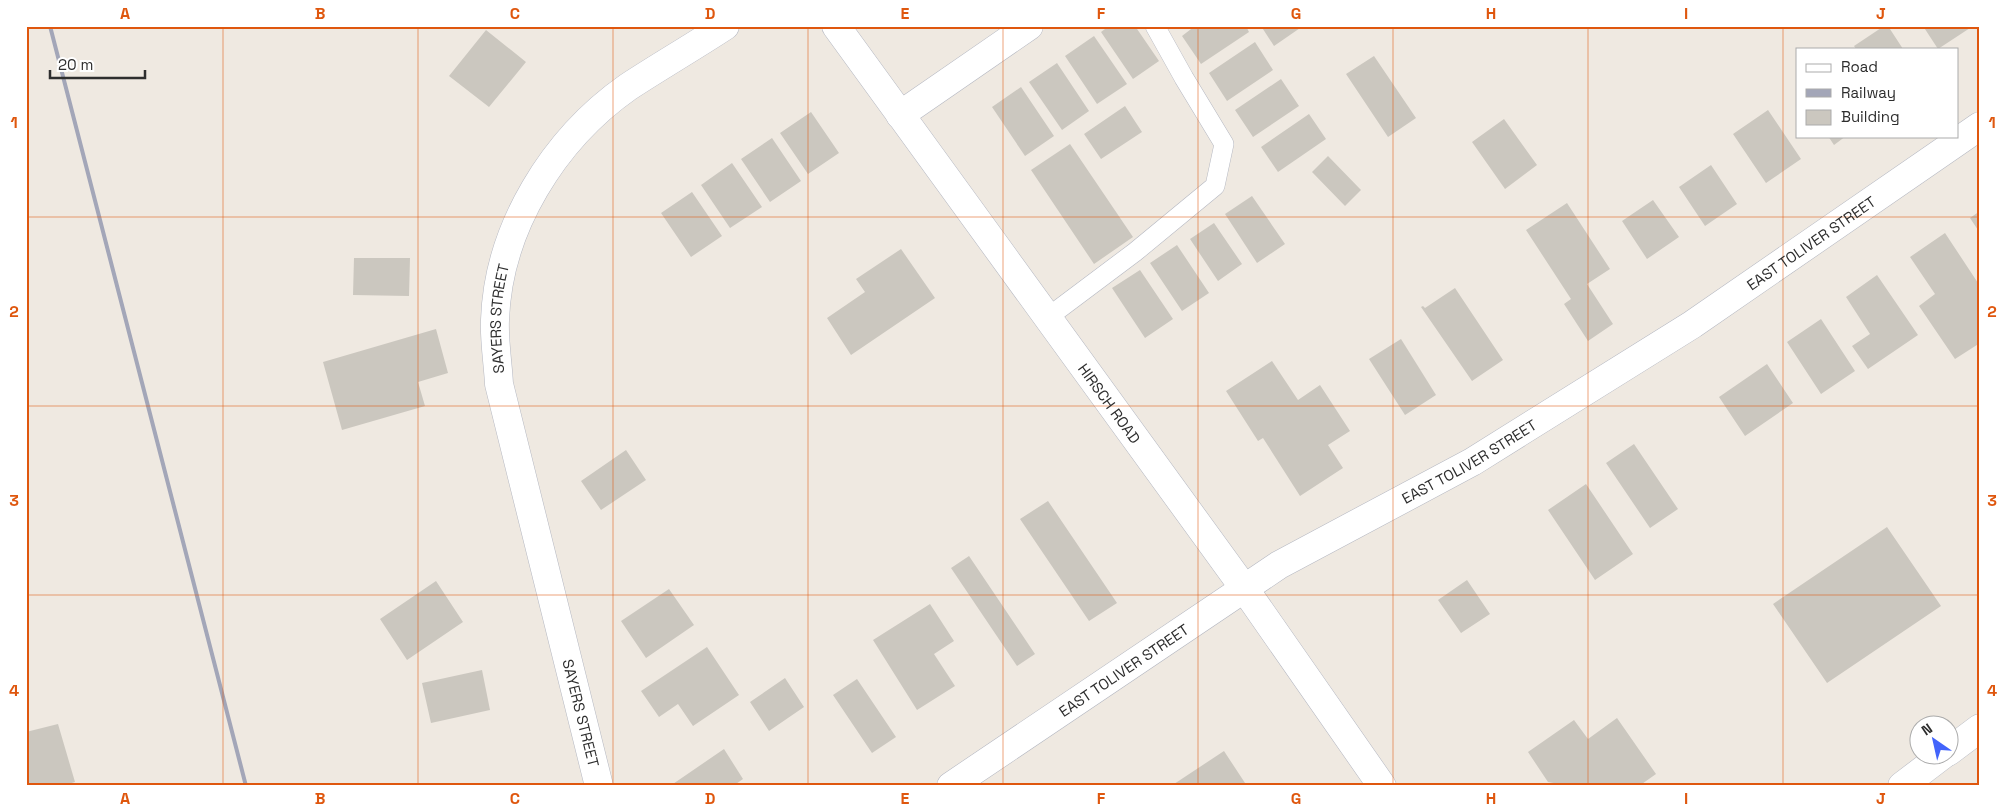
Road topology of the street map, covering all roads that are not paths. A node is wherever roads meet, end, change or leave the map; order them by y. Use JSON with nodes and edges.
{"nodes":[{"id":1,"x":725,"y":26,"type":"edge"},
{"id":2,"x":836,"y":26,"type":"edge"},
{"id":3,"x":1028,"y":26,"type":"edge"},
{"id":4,"x":1155,"y":26,"type":"edge"},
{"id":5,"x":900,"y":115,"type":"junction"},
{"id":6,"x":1980,"y":126,"type":"edge"},
{"id":7,"x":1047,"y":318,"type":"junction"},
{"id":8,"x":1244,"y":588,"type":"junction"},
{"id":9,"x":1980,"y":728,"type":"edge"},
{"id":10,"x":1958,"y":744,"type":"edge"},
{"id":11,"x":1931,"y":764,"type":"edge"},
{"id":12,"x":1380,"y":785,"type":"edge"},
{"id":13,"x":598,"y":786,"type":"edge"},
{"id":14,"x":952,"y":786,"type":"edge"},
{"id":15,"x":1902,"y":786,"type":"edge"}],
"edges":[{"from":1,"to":13,"type":"street","name":"SAYERS STREET"},
{"from":2,"to":5,"type":"street","name":"HIRSCH ROAD"},
{"from":3,"to":5,"type":"street"},
{"from":4,"to":7,"type":"lane"},
{"from":5,"to":7,"type":"street","name":"HIRSCH ROAD"},
{"from":6,"to":8,"type":"street","name":"EAST TOLIVER STREET"},
{"from":7,"to":8,"type":"street","name":"HIRSCH ROAD"},
{"from":8,"to":12,"type":"street","name":"HIRSCH ROAD"},
{"from":8,"to":14,"type":"street","name":"EAST TOLIVER STREET"},
{"from":9,"to":10,"type":"street"},
{"from":11,"to":15,"type":"street"}]}
